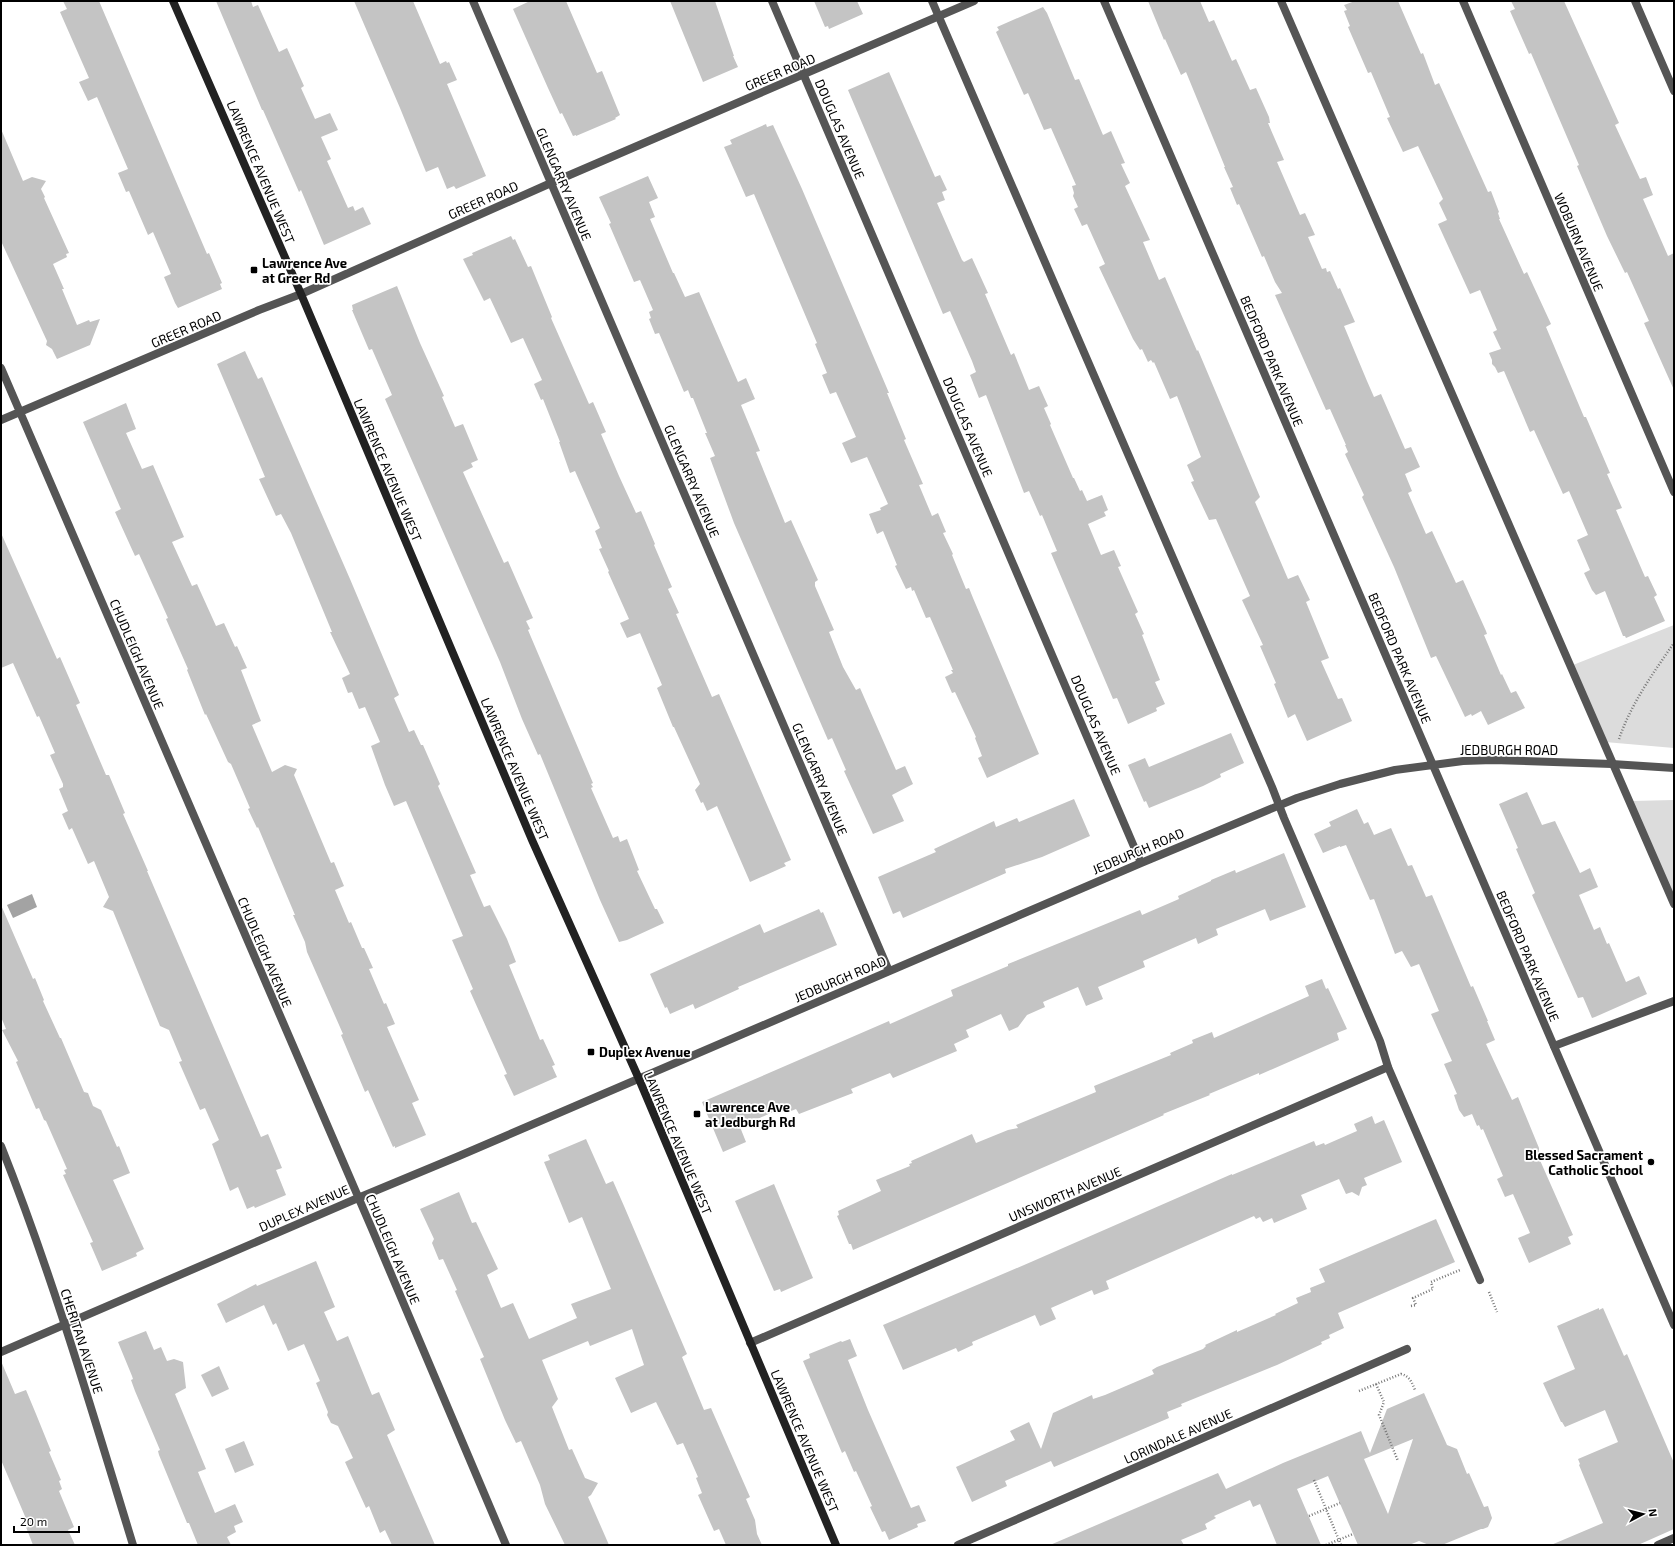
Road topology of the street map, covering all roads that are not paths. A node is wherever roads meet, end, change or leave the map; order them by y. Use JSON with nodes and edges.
{"nodes":[{"id":1,"x":174,"y":1,"type":"edge"},
{"id":2,"x":473,"y":1,"type":"edge"},
{"id":3,"x":772,"y":1,"type":"edge"},
{"id":4,"x":932,"y":1,"type":"edge"},
{"id":5,"x":974,"y":1,"type":"edge"},
{"id":6,"x":1104,"y":1,"type":"edge"},
{"id":7,"x":1281,"y":1,"type":"edge"},
{"id":8,"x":1463,"y":1,"type":"edge"},
{"id":9,"x":1636,"y":1,"type":"edge"},
{"id":10,"x":939,"y":16,"type":"junction"},
{"id":11,"x":804,"y":75,"type":"junction"},
{"id":12,"x":1674,"y":91,"type":"edge"},
{"id":13,"x":551,"y":183,"type":"junction"},
{"id":14,"x":301,"y":294,"type":"junction"},
{"id":15,"x":1,"y":368,"type":"edge"},
{"id":16,"x":20,"y":412,"type":"junction"},
{"id":17,"x":1,"y":420,"type":"edge"},
{"id":18,"x":1674,"y":492,"type":"edge"},
{"id":19,"x":1432,"y":764,"type":"junction"},
{"id":20,"x":1612,"y":764,"type":"junction"},
{"id":21,"x":1674,"y":768,"type":"edge"},
{"id":22,"x":1279,"y":805,"type":"junction"},
{"id":23,"x":1141,"y":863,"type":"junction"},
{"id":24,"x":1674,"y":904,"type":"edge"},
{"id":25,"x":889,"y":971,"type":"junction"},
{"id":26,"x":1674,"y":1001,"type":"edge"},
{"id":27,"x":1554,"y":1046,"type":"junction"},
{"id":28,"x":1388,"y":1067,"type":"junction"},
{"id":29,"x":639,"y":1079,"type":"junction"},
{"id":30,"x":1,"y":1146,"type":"edge"},
{"id":31,"x":358,"y":1198,"type":"junction"},
{"id":32,"x":1480,"y":1280,"type":"road end"},
{"id":33,"x":65,"y":1326,"type":"junction"},
{"id":34,"x":1674,"y":1326,"type":"edge"},
{"id":35,"x":750,"y":1343,"type":"junction"},
{"id":36,"x":1407,"y":1349,"type":"dead end"},
{"id":37,"x":1,"y":1352,"type":"edge"},
{"id":38,"x":1674,"y":1538,"type":"edge"},
{"id":39,"x":133,"y":1545,"type":"edge"},
{"id":40,"x":506,"y":1545,"type":"edge"},
{"id":41,"x":836,"y":1545,"type":"edge"},
{"id":42,"x":958,"y":1545,"type":"edge"},
{"id":43,"x":1658,"y":1545,"type":"edge"}],
"edges":[{"from":1,"to":14,"type":"main road","name":"LAWRENCE AVENUE WEST"},
{"from":2,"to":13,"type":"street","name":"GLENGARRY AVENUE"},
{"from":3,"to":11,"type":"street","name":"DOUGLAS AVENUE"},
{"from":4,"to":10,"type":"street"},
{"from":5,"to":10,"type":"street","name":"GREER ROAD"},
{"from":6,"to":19,"type":"street","name":"BEDFORD PARK AVENUE"},
{"from":7,"to":20,"type":"street"},
{"from":8,"to":18,"type":"street","name":"WOBURN AVENUE"},
{"from":9,"to":12,"type":"street"},
{"from":10,"to":11,"type":"street","name":"GREER ROAD"},
{"from":10,"to":22,"type":"street"},
{"from":11,"to":13,"type":"street","name":"GREER ROAD"},
{"from":11,"to":23,"type":"street","name":"DOUGLAS AVENUE"},
{"from":13,"to":14,"type":"street","name":"GREER ROAD"},
{"from":13,"to":25,"type":"street","name":"GLENGARRY AVENUE"},
{"from":14,"to":16,"type":"street","name":"GREER ROAD"},
{"from":14,"to":29,"type":"main road","name":"LAWRENCE AVENUE WEST"},
{"from":15,"to":16,"type":"street","name":"CHUDLEIGH AVENUE"},
{"from":16,"to":17,"type":"street","name":"GREER ROAD"},
{"from":16,"to":31,"type":"street","name":"CHUDLEIGH AVENUE"},
{"from":19,"to":20,"type":"street","name":"JEDBURGH ROAD"},
{"from":19,"to":22,"type":"street","name":"JEDBURGH ROAD"},
{"from":19,"to":27,"type":"street","name":"BEDFORD PARK AVENUE"},
{"from":20,"to":21,"type":"street","name":"JEDBURGH ROAD"},
{"from":20,"to":24,"type":"street"},
{"from":22,"to":23,"type":"street","name":"JEDBURGH ROAD"},
{"from":22,"to":28,"type":"street"},
{"from":23,"to":25,"type":"street","name":"JEDBURGH ROAD"},
{"from":25,"to":29,"type":"street","name":"JEDBURGH ROAD"},
{"from":26,"to":27,"type":"street"},
{"from":27,"to":34,"type":"street","name":"BEDFORD PARK AVENUE"},
{"from":28,"to":32,"type":"street"},
{"from":28,"to":35,"type":"street","name":"UNSWORTH AVENUE"},
{"from":29,"to":31,"type":"street","name":"DUPLEX AVENUE"},
{"from":29,"to":35,"type":"main road","name":"LAWRENCE AVENUE WEST"},
{"from":30,"to":33,"type":"street","name":"CHERITAN AVENUE"},
{"from":31,"to":33,"type":"street","name":"DUPLEX AVENUE"},
{"from":31,"to":40,"type":"street","name":"CHUDLEIGH AVENUE"},
{"from":33,"to":37,"type":"street","name":"DUPLEX AVENUE"},
{"from":33,"to":39,"type":"street","name":"CHERITAN AVENUE"},
{"from":35,"to":41,"type":"main road","name":"LAWRENCE AVENUE WEST"},
{"from":36,"to":42,"type":"street","name":"LORINDALE AVENUE"},
{"from":38,"to":43,"type":"street"}]}
